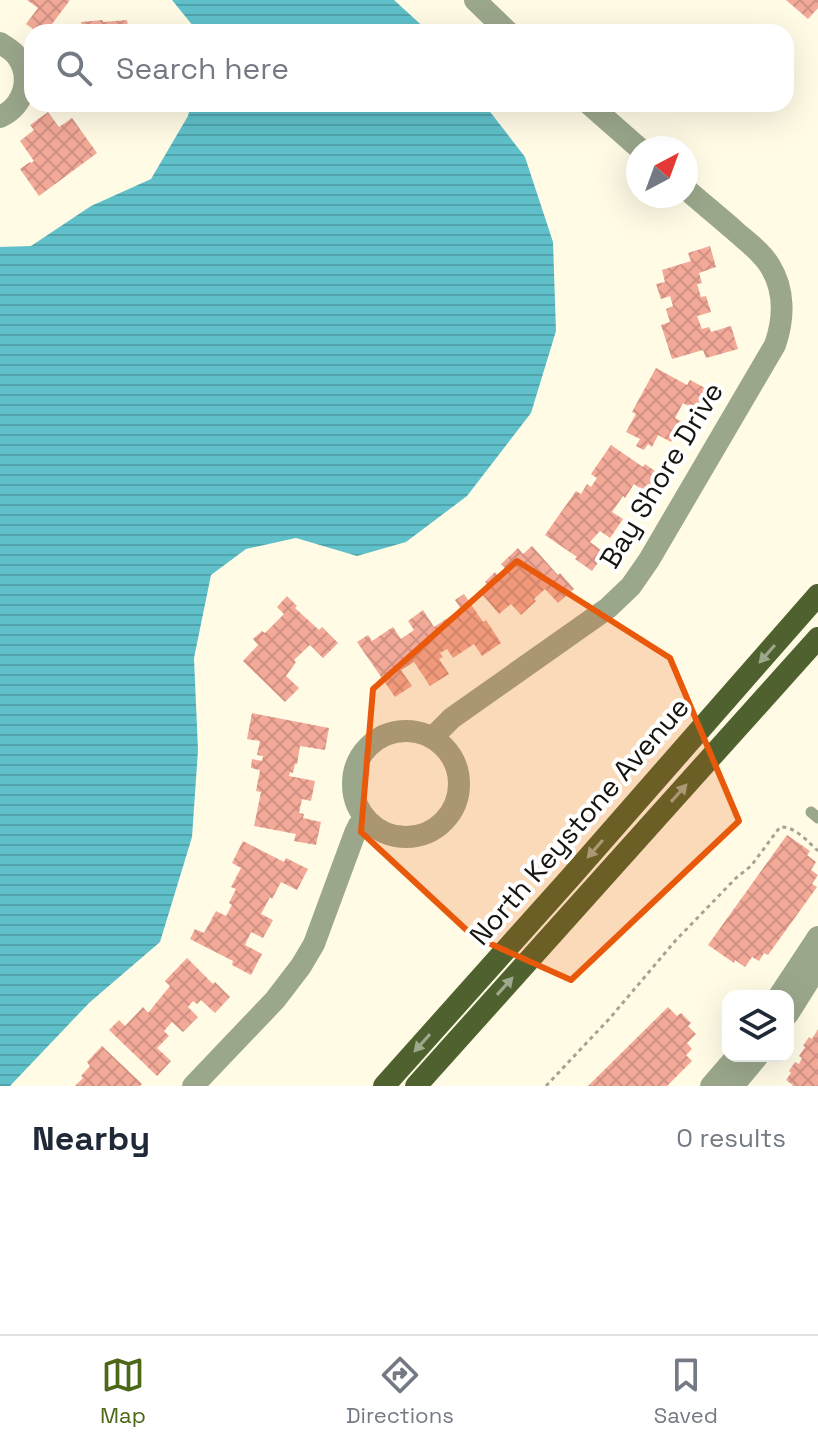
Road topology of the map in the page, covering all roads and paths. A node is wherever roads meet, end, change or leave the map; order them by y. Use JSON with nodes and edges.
{"nodes":[{"id":1,"x":475,"y":0,"type":"edge"},
{"id":2,"x":500,"y":24,"type":"edge"},
{"id":3,"x":0,"y":43,"type":"edge"},
{"id":4,"x":598,"y":112,"type":"edge"},
{"id":5,"x":0,"y":117,"type":"edge"},
{"id":6,"x":626,"y":137,"type":"edge"},
{"id":7,"x":698,"y":199,"type":"edge"},
{"id":8,"x":818,"y":595,"type":"edge"},
{"id":9,"x":818,"y":638,"type":"edge"},
{"id":10,"x":433,"y":737,"type":"junction"},
{"id":11,"x":366,"y":819,"type":"junction"},
{"id":12,"x":818,"y":851,"type":"edge"},
{"id":13,"x":818,"y":937,"type":"edge"},
{"id":14,"x":818,"y":966,"type":"edge"},
{"id":15,"x":783,"y":990,"type":"edge"},
{"id":16,"x":794,"y":1004,"type":"edge"},
{"id":17,"x":732,"y":1062,"type":"edge"},
{"id":18,"x":753,"y":1062,"type":"edge"},
{"id":19,"x":193,"y":1086,"type":"edge"},
{"id":20,"x":384,"y":1086,"type":"edge"},
{"id":21,"x":416,"y":1086,"type":"edge"},
{"id":22,"x":546,"y":1086,"type":"edge"},
{"id":23,"x":711,"y":1086,"type":"edge"},
{"id":24,"x":733,"y":1086,"type":"edge"}],
"edges":[{"from":1,"to":2,"type":"street"},
{"from":3,"to":5,"type":"street"},
{"from":4,"to":6,"type":"street"},
{"from":7,"to":10,"type":"street","name":"Bay Shore Drive"},
{"from":8,"to":20,"type":"main road","name":"North Keystone Avenue","one_way":true},
{"from":21,"to":9,"type":"main road","name":"North Keystone Avenue","one_way":true},
{"from":10,"to":11,"type":"street"},
{"from":10,"to":11,"type":"street"},
{"from":11,"to":19,"type":"street"},
{"from":12,"to":22,"type":"path"},
{"from":13,"to":15,"type":"street"},
{"from":14,"to":16,"type":"street"},
{"from":17,"to":23,"type":"street"},
{"from":18,"to":24,"type":"street"}]}
